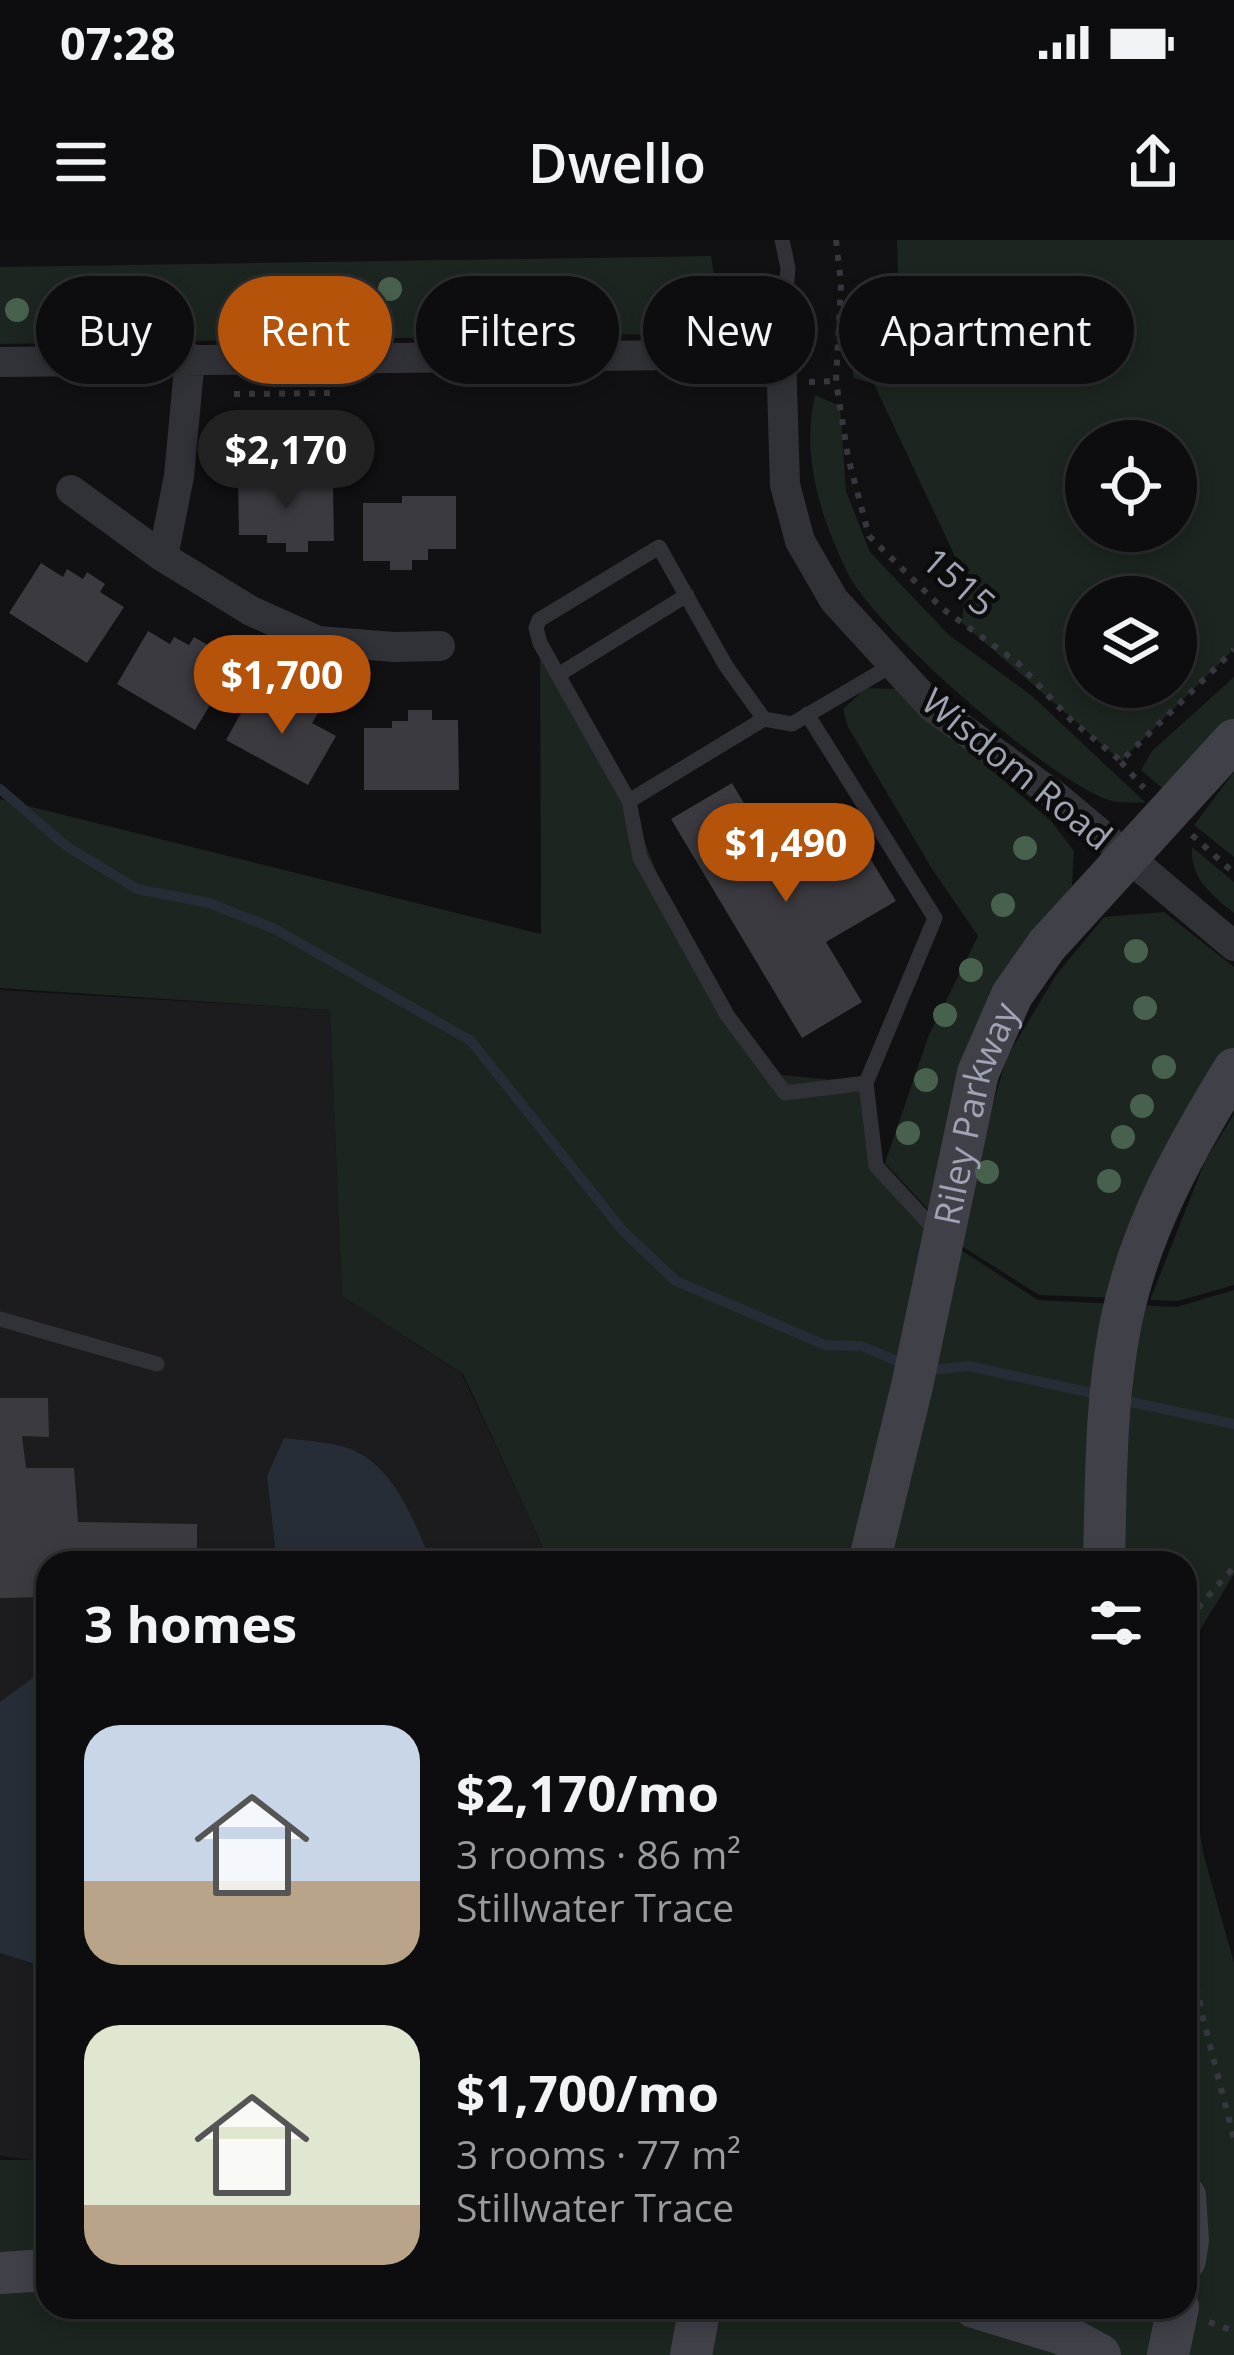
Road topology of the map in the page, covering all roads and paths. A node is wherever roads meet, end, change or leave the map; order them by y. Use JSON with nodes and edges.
{"nodes":[{"id":1,"x":782,"y":240,"type":"edge"},
{"id":2,"x":836,"y":240,"type":"edge"},
{"id":3,"x":787,"y":276,"type":"edge"},
{"id":4,"x":643,"y":354,"type":"edge"},
{"id":5,"x":194,"y":358,"type":"edge"},
{"id":6,"x":36,"y":361,"type":"edge"},
{"id":7,"x":0,"y":362,"type":"edge"},
{"id":8,"x":188,"y":384,"type":"edge"},
{"id":9,"x":782,"y":384,"type":"edge"},
{"id":10,"x":70,"y":490,"type":"dead end"},
{"id":11,"x":163,"y":557,"type":"junction"},
{"id":12,"x":687,"y":595,"type":"junction"},
{"id":13,"x":440,"y":646,"type":"dead end"},
{"id":14,"x":1234,"y":650,"type":"edge"},
{"id":15,"x":894,"y":664,"type":"junction"},
{"id":16,"x":558,"y":675,"type":"junction"},
{"id":17,"x":807,"y":714,"type":"junction"},
{"id":18,"x":764,"y":719,"type":"junction"},
{"id":19,"x":1234,"y":740,"type":"edge"},
{"id":20,"x":629,"y":801,"type":"junction"},
{"id":21,"x":1126,"y":857,"type":"junction"},
{"id":22,"x":1234,"y":946,"type":"edge"},
{"id":23,"x":1234,"y":1069,"type":"edge"},
{"id":24,"x":866,"y":1083,"type":"junction"},
{"id":25,"x":944,"y":1239,"type":"junction"},
{"id":26,"x":0,"y":1319,"type":"edge"},
{"id":27,"x":157,"y":1364,"type":"dead end"},
{"id":28,"x":872,"y":1551,"type":"edge"},
{"id":29,"x":1104,"y":1551,"type":"edge"},
{"id":30,"x":1234,"y":1567,"type":"edge"},
{"id":31,"x":1197,"y":1612,"type":"edge"},
{"id":32,"x":1197,"y":1988,"type":"edge"},
{"id":33,"x":1234,"y":2139,"type":"edge"},
{"id":34,"x":36,"y":2271,"type":"edge"},
{"id":35,"x":0,"y":2273,"type":"edge"},
{"id":36,"x":698,"y":2319,"type":"edge"},
{"id":37,"x":1013,"y":2319,"type":"edge"},
{"id":38,"x":1176,"y":2319,"type":"edge"},
{"id":39,"x":691,"y":2355,"type":"edge"},
{"id":40,"x":1100,"y":2355,"type":"edge"},
{"id":41,"x":1168,"y":2355,"type":"edge"}],
"edges":[{"from":1,"to":3,"type":"lane"},
{"from":2,"to":14,"type":"path","name":"1515"},
{"from":4,"to":5,"type":"street"},
{"from":6,"to":7,"type":"street"},
{"from":8,"to":11,"type":"street"},
{"from":9,"to":15,"type":"street","name":"Wisdom Road"},
{"from":10,"to":11,"type":"street"},
{"from":11,"to":13,"type":"street"},
{"from":12,"to":16,"type":"lane"},
{"from":12,"to":16,"type":"lane"},
{"from":12,"to":18,"type":"lane"},
{"from":15,"to":17,"type":"lane"},
{"from":15,"to":21,"type":"street","name":"Wisdom Road"},
{"from":16,"to":20,"type":"lane"},
{"from":17,"to":18,"type":"lane"},
{"from":17,"to":24,"type":"lane"},
{"from":18,"to":20,"type":"lane"},
{"from":19,"to":21,"type":"street","name":"Riley Parkway"},
{"from":20,"to":24,"type":"lane"},
{"from":21,"to":22,"type":"street","name":"Wisdom Road"},
{"from":21,"to":25,"type":"street","name":"Riley Parkway"},
{"from":23,"to":29,"type":"street"},
{"from":24,"to":25,"type":"lane"},
{"from":25,"to":28,"type":"street","name":"Riley Parkway"},
{"from":26,"to":27,"type":"lane"},
{"from":30,"to":31,"type":"path"},
{"from":32,"to":33,"type":"path"},
{"from":34,"to":35,"type":"street"},
{"from":36,"to":39,"type":"street"},
{"from":37,"to":40,"type":"street"},
{"from":38,"to":41,"type":"street"}]}
